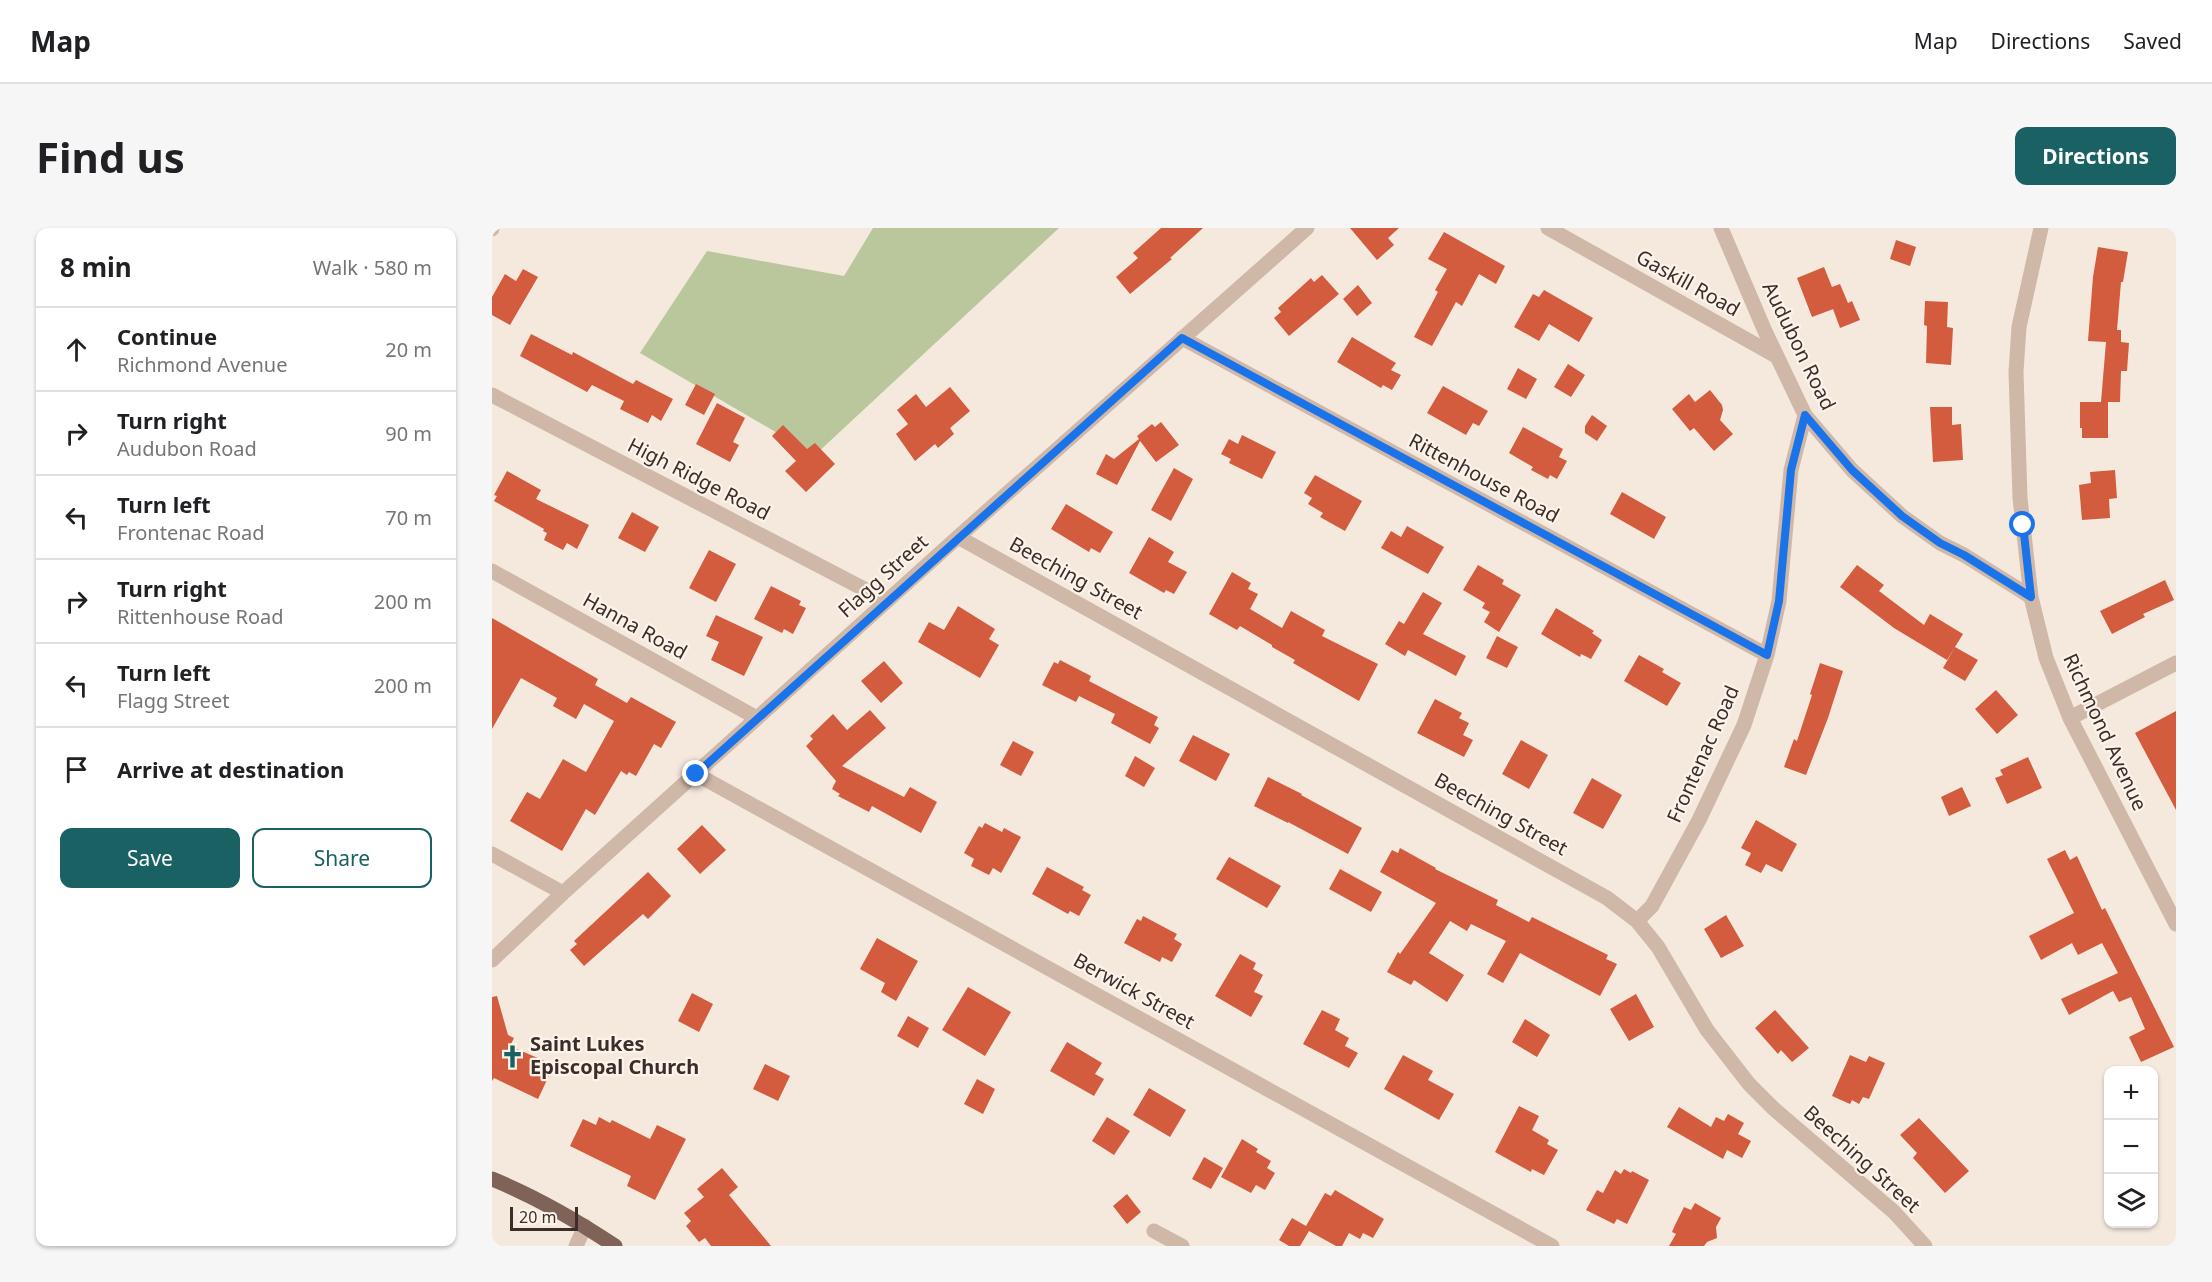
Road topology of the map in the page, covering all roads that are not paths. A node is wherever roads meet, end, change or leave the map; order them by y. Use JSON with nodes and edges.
{"nodes":[{"id":1,"x":1307,"y":228,"type":"edge"},
{"id":2,"x":1548,"y":228,"type":"edge"},
{"id":3,"x":1721,"y":228,"type":"edge"},
{"id":4,"x":2041,"y":228,"type":"edge"},
{"id":5,"x":1182,"y":338,"type":"junction"},
{"id":6,"x":1776,"y":356,"type":"junction"},
{"id":7,"x":492,"y":395,"type":"edge"},
{"id":8,"x":1805,"y":415,"type":"junction"},
{"id":9,"x":958,"y":537,"type":"junction"},
{"id":10,"x":492,"y":571,"type":"edge"},
{"id":11,"x":2031,"y":597,"type":"junction"},
{"id":12,"x":887,"y":601,"type":"junction"},
{"id":13,"x":1767,"y":655,"type":"junction"},
{"id":14,"x":2176,"y":663,"type":"edge"},
{"id":15,"x":757,"y":718,"type":"junction"},
{"id":16,"x":2070,"y":718,"type":"junction"},
{"id":17,"x":696,"y":774,"type":"junction"},
{"id":18,"x":492,"y":854,"type":"edge"},
{"id":19,"x":563,"y":893,"type":"junction"},
{"id":20,"x":1637,"y":921,"type":"junction"},
{"id":21,"x":2176,"y":924,"type":"edge"},
{"id":22,"x":492,"y":960,"type":"edge"},
{"id":23,"x":492,"y":1179,"type":"edge"},
{"id":24,"x":585,"y":1226,"type":"junction"},
{"id":25,"x":1154,"y":1231,"type":"dead end"},
{"id":26,"x":576,"y":1246,"type":"edge"},
{"id":27,"x":615,"y":1246,"type":"edge"},
{"id":28,"x":1182,"y":1246,"type":"edge"},
{"id":29,"x":1552,"y":1246,"type":"edge"},
{"id":30,"x":1925,"y":1246,"type":"edge"}],
"edges":[{"from":1,"to":5,"type":"street","name":"Flagg Street"},
{"from":2,"to":6,"type":"street","name":"Gaskill Road"},
{"from":3,"to":6,"type":"street","name":"Audubon Road"},
{"from":4,"to":11,"type":"street","name":"Richmond Avenue"},
{"from":5,"to":9,"type":"street","name":"Flagg Street"},
{"from":5,"to":13,"type":"street","name":"Rittenhouse Road"},
{"from":6,"to":8,"type":"street","name":"Audubon Road"},
{"from":7,"to":12,"type":"street","name":"High Ridge Road"},
{"from":8,"to":11,"type":"street","name":"Audubon Road"},
{"from":8,"to":13,"type":"street","name":"Frontenac Road"},
{"from":9,"to":12,"type":"street","name":"Flagg Street"},
{"from":9,"to":20,"type":"street","name":"Beeching Street"},
{"from":10,"to":15,"type":"street","name":"Hanna Road"},
{"from":11,"to":16,"type":"street","name":"Richmond Avenue"},
{"from":12,"to":15,"type":"street","name":"Flagg Street"},
{"from":13,"to":20,"type":"street","name":"Frontenac Road"},
{"from":14,"to":16,"type":"street"},
{"from":15,"to":17,"type":"street","name":"Flagg Street"},
{"from":16,"to":21,"type":"street","name":"Richmond Avenue"},
{"from":17,"to":19,"type":"street","name":"Flagg Street"},
{"from":17,"to":29,"type":"street","name":"Berwick Street"},
{"from":18,"to":19,"type":"street"},
{"from":19,"to":22,"type":"street","name":"Flagg Street"},
{"from":20,"to":30,"type":"street","name":"Beeching Street"},
{"from":23,"to":24,"type":"main road"},
{"from":24,"to":26,"type":"street"},
{"from":24,"to":27,"type":"main road"},
{"from":25,"to":28,"type":"street"}]}
